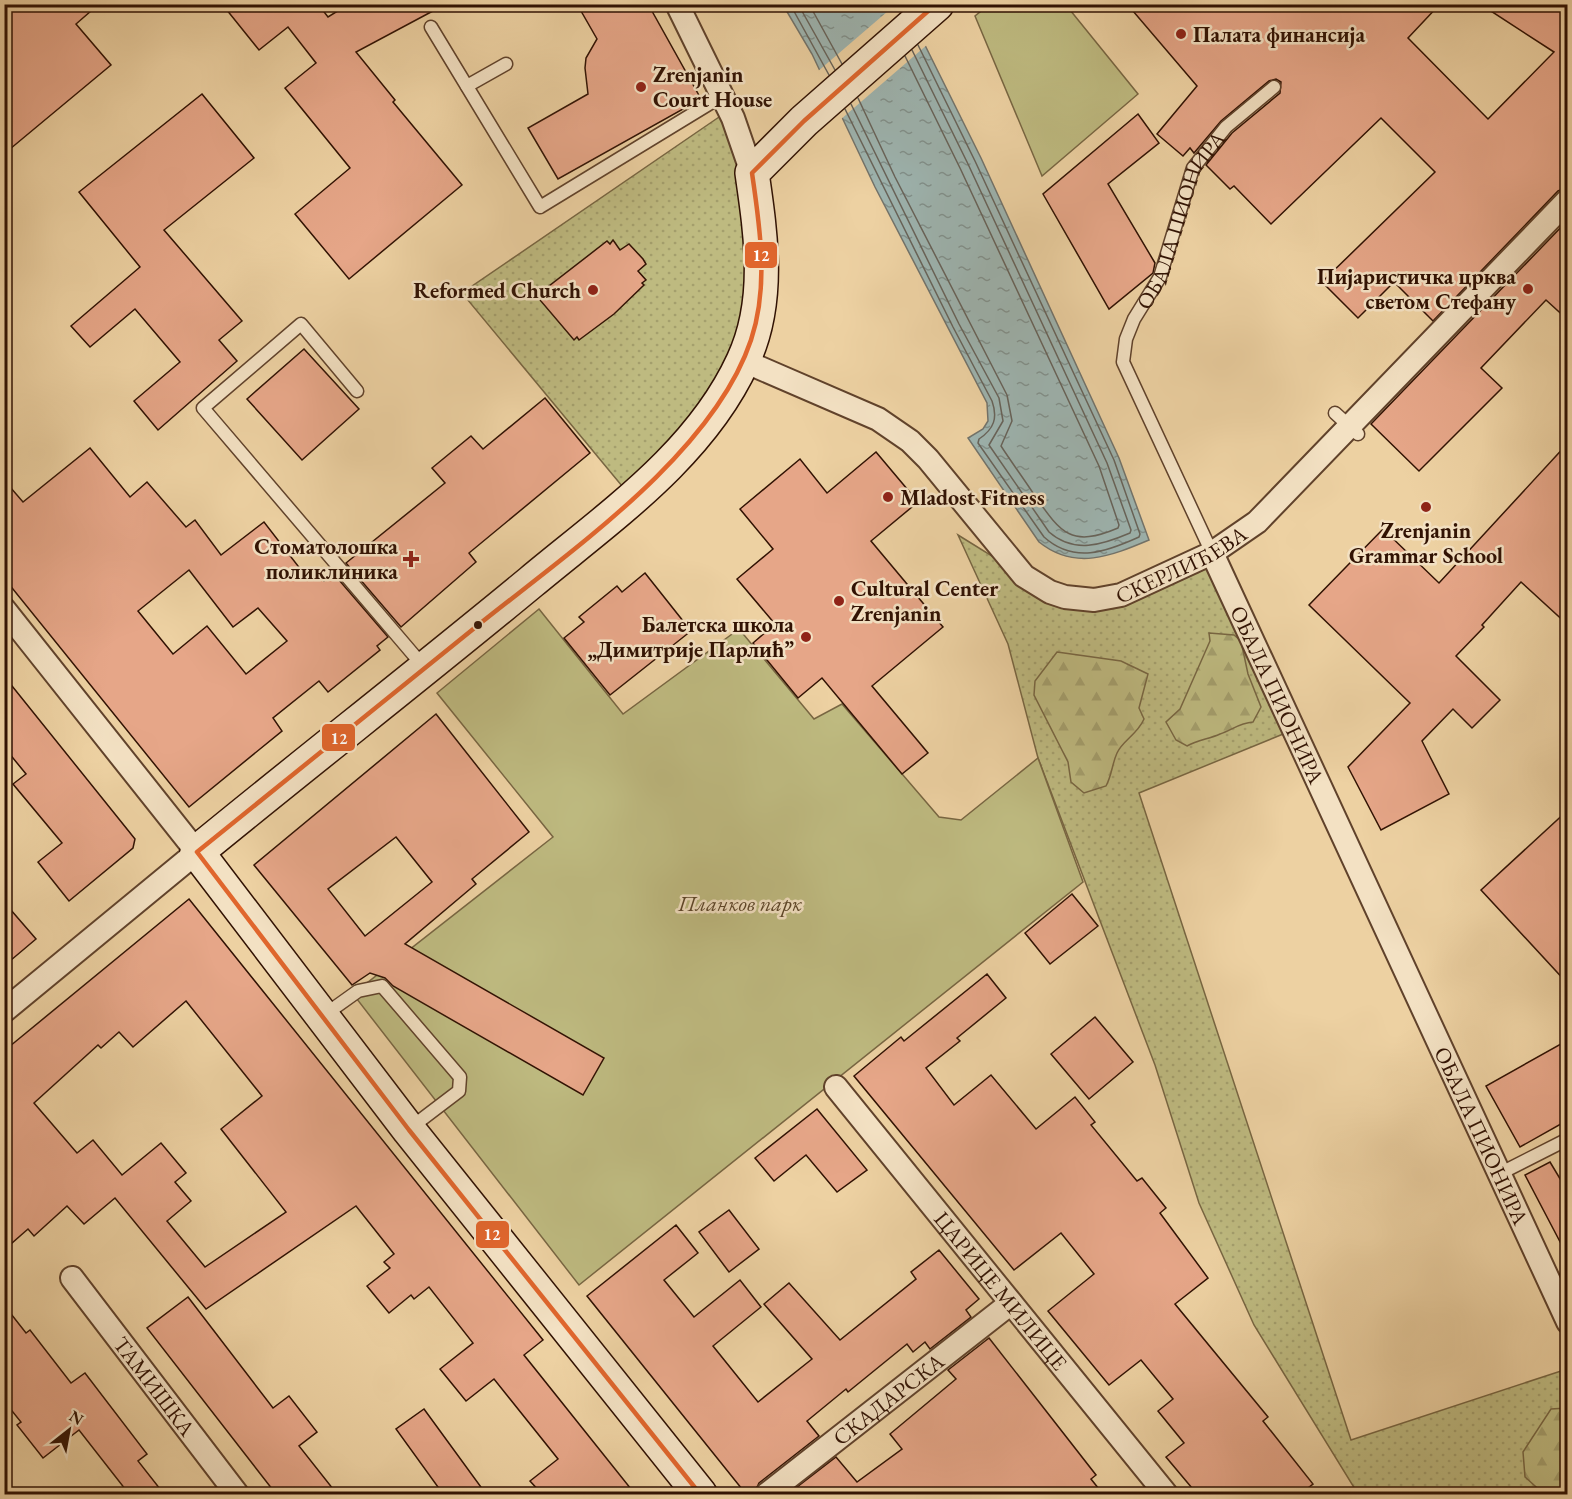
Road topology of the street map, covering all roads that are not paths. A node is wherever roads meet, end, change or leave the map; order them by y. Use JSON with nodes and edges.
{"nodes":[{"id":1,"x":677,"y":4,"type":"edge"},
{"id":2,"x":934,"y":7,"type":"edge"},
{"id":3,"x":431,"y":27,"type":"dead end"},
{"id":4,"x":506,"y":64,"type":"dead end"},
{"id":5,"x":467,"y":86,"type":"junction"},
{"id":6,"x":1274,"y":87,"type":"dead end"},
{"id":7,"x":722,"y":96,"type":"junction"},
{"id":8,"x":752,"y":172,"type":"junction"},
{"id":9,"x":1568,"y":200,"type":"edge"},
{"id":10,"x":744,"y":360,"type":"junction"},
{"id":11,"x":357,"y":391,"type":"dead end"},
{"id":12,"x":1212,"y":553,"type":"junction"},
{"id":13,"x":4,"y":609,"type":"edge"},
{"id":14,"x":426,"y":669,"type":"junction"},
{"id":15,"x":197,"y":852,"type":"junction"},
{"id":16,"x":4,"y":1011,"type":"edge"},
{"id":17,"x":322,"y":1017,"type":"junction"},
{"id":18,"x":836,"y":1087,"type":"dead end"},
{"id":19,"x":409,"y":1130,"type":"junction"},
{"id":20,"x":1568,"y":1139,"type":"edge"},
{"id":21,"x":1499,"y":1174,"type":"junction"},
{"id":22,"x":72,"y":1278,"type":"dead end"},
{"id":23,"x":1011,"y":1303,"type":"junction"},
{"id":24,"x":1568,"y":1322,"type":"edge"},
{"id":25,"x":237,"y":1494,"type":"edge"},
{"id":26,"x":700,"y":1494,"type":"edge"},
{"id":27,"x":767,"y":1494,"type":"edge"},
{"id":28,"x":1166,"y":1494,"type":"edge"}],
"edges":[{"from":1,"to":7,"type":"street"},
{"from":2,"to":8,"type":"street"},
{"from":3,"to":5,"type":"lane"},
{"from":4,"to":5,"type":"lane"},
{"from":5,"to":7,"type":"lane"},
{"from":6,"to":12,"type":"lane","name":"ОБАЛА ПИОНИРА"},
{"from":7,"to":8,"type":"street"},
{"from":8,"to":10,"type":"street"},
{"from":9,"to":12,"type":"street","name":"СКЕРЛИЋЕВА"},
{"from":10,"to":12,"type":"street","name":"СКЕРЛИЋЕВА"},
{"from":10,"to":14,"type":"street"},
{"from":11,"to":14,"type":"lane"},
{"from":12,"to":21,"type":"street","name":"ОБАЛА ПИОНИРА"},
{"from":13,"to":15,"type":"street"},
{"from":14,"to":15,"type":"street"},
{"from":15,"to":16,"type":"street"},
{"from":15,"to":17,"type":"street"},
{"from":17,"to":19,"type":"street"},
{"from":17,"to":19,"type":"lane"},
{"from":18,"to":23,"type":"street","name":"ЦАРИЦЕ МИЛИЦЕ"},
{"from":19,"to":26,"type":"street"},
{"from":20,"to":21,"type":"lane"},
{"from":21,"to":24,"type":"street","name":"ОБАЛА ПИОНИРА"},
{"from":22,"to":25,"type":"street","name":"ТАМИШКА"},
{"from":23,"to":27,"type":"street","name":"СКАДАРСКА"},
{"from":23,"to":28,"type":"street","name":"ЦАРИЦЕ МИЛИЦЕ"}]}
